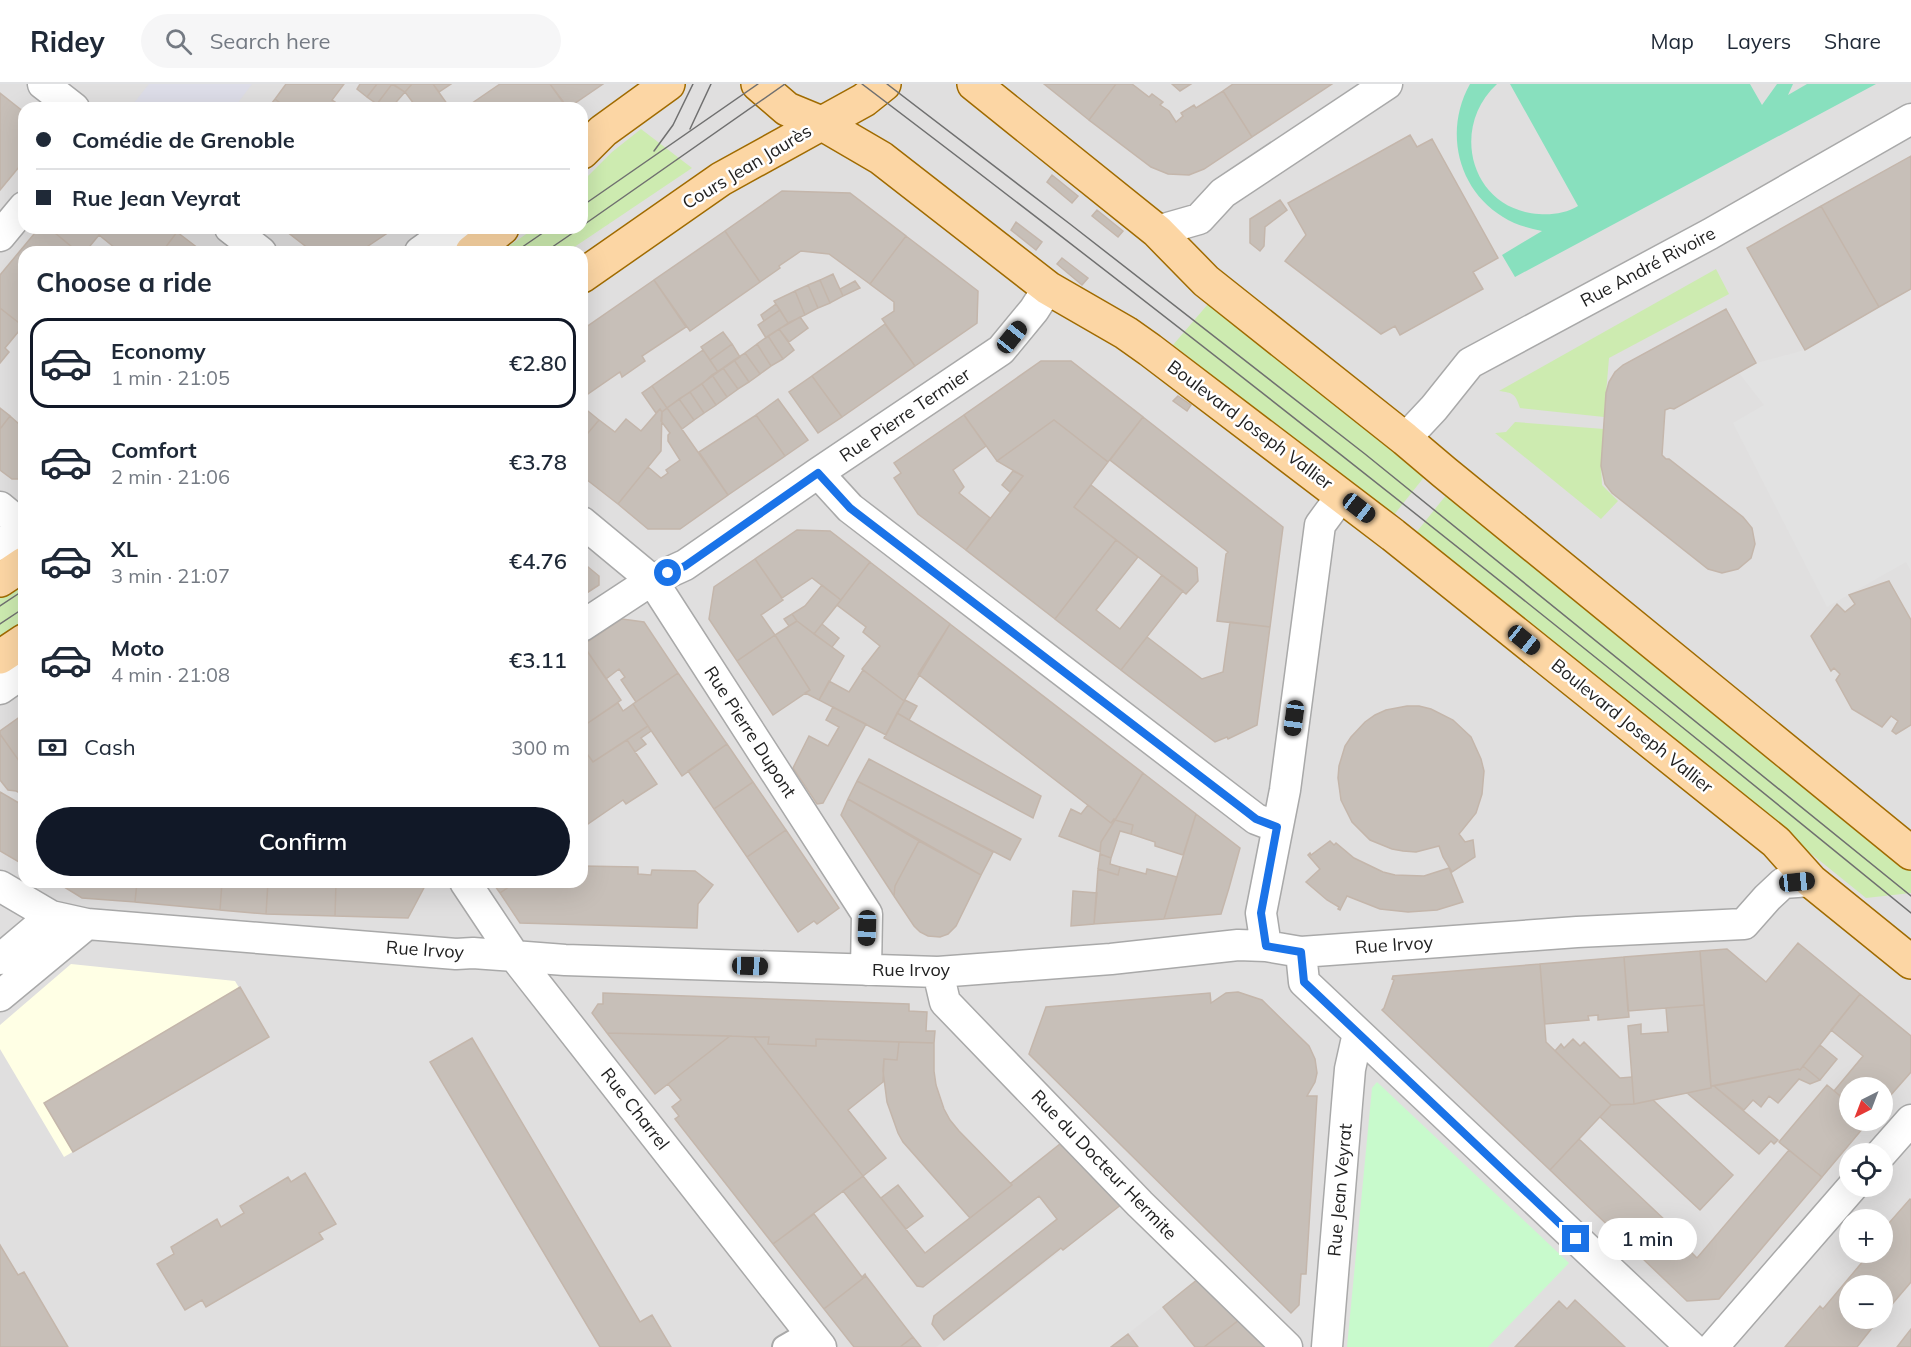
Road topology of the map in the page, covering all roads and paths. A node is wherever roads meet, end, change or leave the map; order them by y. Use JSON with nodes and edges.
{"nodes":[{"id":1,"x":43,"y":84,"type":"edge"},
{"id":2,"x":668,"y":84,"type":"edge"},
{"id":3,"x":758,"y":84,"type":"edge"},
{"id":4,"x":884,"y":84,"type":"edge"},
{"id":5,"x":974,"y":84,"type":"edge"},
{"id":6,"x":1387,"y":84,"type":"edge"},
{"id":7,"x":66,"y":102,"type":"edge"},
{"id":8,"x":1911,"y":119,"type":"edge"},
{"id":9,"x":821,"y":123,"type":"junction"},
{"id":10,"x":588,"y":146,"type":"edge"},
{"id":11,"x":18,"y":214,"type":"edge"},
{"id":12,"x":1157,"y":231,"type":"junction"},
{"id":13,"x":238,"y":234,"type":"edge"},
{"id":14,"x":494,"y":234,"type":"edge"},
{"id":15,"x":0,"y":236,"type":"edge"},
{"id":16,"x":253,"y":246,"type":"edge"},
{"id":17,"x":428,"y":246,"type":"edge"},
{"id":18,"x":464,"y":246,"type":"edge"},
{"id":19,"x":479,"y":246,"type":"edge"},
{"id":20,"x":588,"y":272,"type":"edge"},
{"id":21,"x":1048,"y":288,"type":"junction"},
{"id":22,"x":1405,"y":440,"type":"junction"},
{"id":23,"x":818,"y":473,"type":"junction"},
{"id":24,"x":1341,"y":495,"type":"junction"},
{"id":25,"x":0,"y":507,"type":"edge"},
{"id":26,"x":18,"y":523,"type":"edge"},
{"id":27,"x":588,"y":527,"type":"edge"},
{"id":28,"x":18,"y":532,"type":"edge"},
{"id":29,"x":0,"y":545,"type":"edge"},
{"id":30,"x":18,"y":568,"type":"edge"},
{"id":31,"x":0,"y":580,"type":"edge"},
{"id":32,"x":652,"y":580,"type":"junction"},
{"id":33,"x":588,"y":622,"type":"edge"},
{"id":34,"x":18,"y":645,"type":"edge"},
{"id":35,"x":0,"y":657,"type":"edge"},
{"id":36,"x":18,"y":676,"type":"edge"},
{"id":37,"x":0,"y":689,"type":"edge"},
{"id":38,"x":1277,"y":827,"type":"junction"},
{"id":39,"x":1911,"y":853,"type":"edge"},
{"id":40,"x":1811,"y":880,"type":"junction"},
{"id":41,"x":0,"y":886,"type":"edge"},
{"id":42,"x":469,"y":888,"type":"edge"},
{"id":43,"x":51,"y":916,"type":"junction"},
{"id":44,"x":87,"y":924,"type":"junction"},
{"id":45,"x":1266,"y":946,"type":"junction"},
{"id":46,"x":1301,"y":952,"type":"junction"},
{"id":47,"x":515,"y":957,"type":"junction"},
{"id":48,"x":0,"y":959,"type":"edge"},
{"id":49,"x":1911,"y":962,"type":"edge"},
{"id":50,"x":866,"y":970,"type":"junction"},
{"id":51,"x":938,"y":972,"type":"junction"},
{"id":52,"x":0,"y":996,"type":"edge"},
{"id":53,"x":1359,"y":1033,"type":"junction"},
{"id":54,"x":1911,"y":1120,"type":"edge"},
{"id":55,"x":1891,"y":1143,"type":"edge"},
{"id":56,"x":1843,"y":1197,"type":"edge"},
{"id":57,"x":816,"y":1339,"type":"edge"},
{"id":58,"x":784,"y":1347,"type":"edge"},
{"id":59,"x":1287,"y":1347,"type":"edge"},
{"id":60,"x":1327,"y":1347,"type":"edge"},
{"id":61,"x":1691,"y":1347,"type":"edge"},
{"id":62,"x":1713,"y":1347,"type":"edge"}],
"edges":[{"from":1,"to":7,"type":"street"},
{"from":2,"to":10,"type":"main road"},
{"from":3,"to":9,"type":"main road","name":"Boulevard Joseph Vallier"},
{"from":4,"to":9,"type":"main road","name":"Cours Jean Jaurès"},
{"from":5,"to":12,"type":"main road"},
{"from":6,"to":12,"type":"street"},
{"from":8,"to":22,"type":"street","name":"Rue André Rivoire"},
{"from":9,"to":20,"type":"main road","name":"Cours Jean Jaurès"},
{"from":9,"to":21,"type":"main road","name":"Boulevard Joseph Vallier"},
{"from":11,"to":15,"type":"street"},
{"from":12,"to":22,"type":"main road"},
{"from":13,"to":16,"type":"street"},
{"from":14,"to":19,"type":"main road"},
{"from":17,"to":18,"type":"street"},
{"from":21,"to":23,"type":"street","name":"Rue Pierre Termier"},
{"from":21,"to":24,"type":"main road","name":"Boulevard Joseph Vallier"},
{"from":22,"to":39,"type":"main road"},
{"from":23,"to":32,"type":"street","name":"Rue Pierre Termier"},
{"from":23,"to":38,"type":"street"},
{"from":24,"to":38,"type":"street"},
{"from":24,"to":40,"type":"main road","name":"Boulevard Joseph Vallier"},
{"from":25,"to":26,"type":"street"},
{"from":27,"to":32,"type":"street","name":"Rue Pierre Dupont"},
{"from":28,"to":29,"type":"street"},
{"from":30,"to":31,"type":"main road"},
{"from":32,"to":33,"type":"street","name":"Rue Pierre Termier"},
{"from":32,"to":50,"type":"street","name":"Rue Pierre Dupont"},
{"from":34,"to":35,"type":"main road"},
{"from":36,"to":37,"type":"street"},
{"from":38,"to":45,"type":"street"},
{"from":40,"to":46,"type":"street","name":"Rue Irvoy"},
{"from":40,"to":49,"type":"main road","name":"Boulevard Joseph Vallier"},
{"from":41,"to":43,"type":"street","name":"Rue Irvoy"},
{"from":42,"to":47,"type":"street","name":"Rue Charrel"},
{"from":43,"to":44,"type":"street","name":"Rue Irvoy"},
{"from":43,"to":48,"type":"street"},
{"from":44,"to":47,"type":"street","name":"Rue Irvoy"},
{"from":44,"to":52,"type":"street"},
{"from":45,"to":46,"type":"street","name":"Rue Irvoy"},
{"from":45,"to":51,"type":"street","name":"Rue Irvoy"},
{"from":46,"to":53,"type":"street"},
{"from":47,"to":50,"type":"street","name":"Rue Irvoy"},
{"from":47,"to":57,"type":"street","name":"Rue Charrel"},
{"from":50,"to":51,"type":"street","name":"Rue Irvoy"},
{"from":51,"to":59,"type":"street","name":"Rue du Docteur Hermite"},
{"from":53,"to":60,"type":"street","name":"Rue Jean Veyrat"},
{"from":53,"to":61,"type":"street"},
{"from":54,"to":55,"type":"street"},
{"from":56,"to":62,"type":"street"},
{"from":57,"to":58,"type":"street","name":"Rue Charrel"}]}
